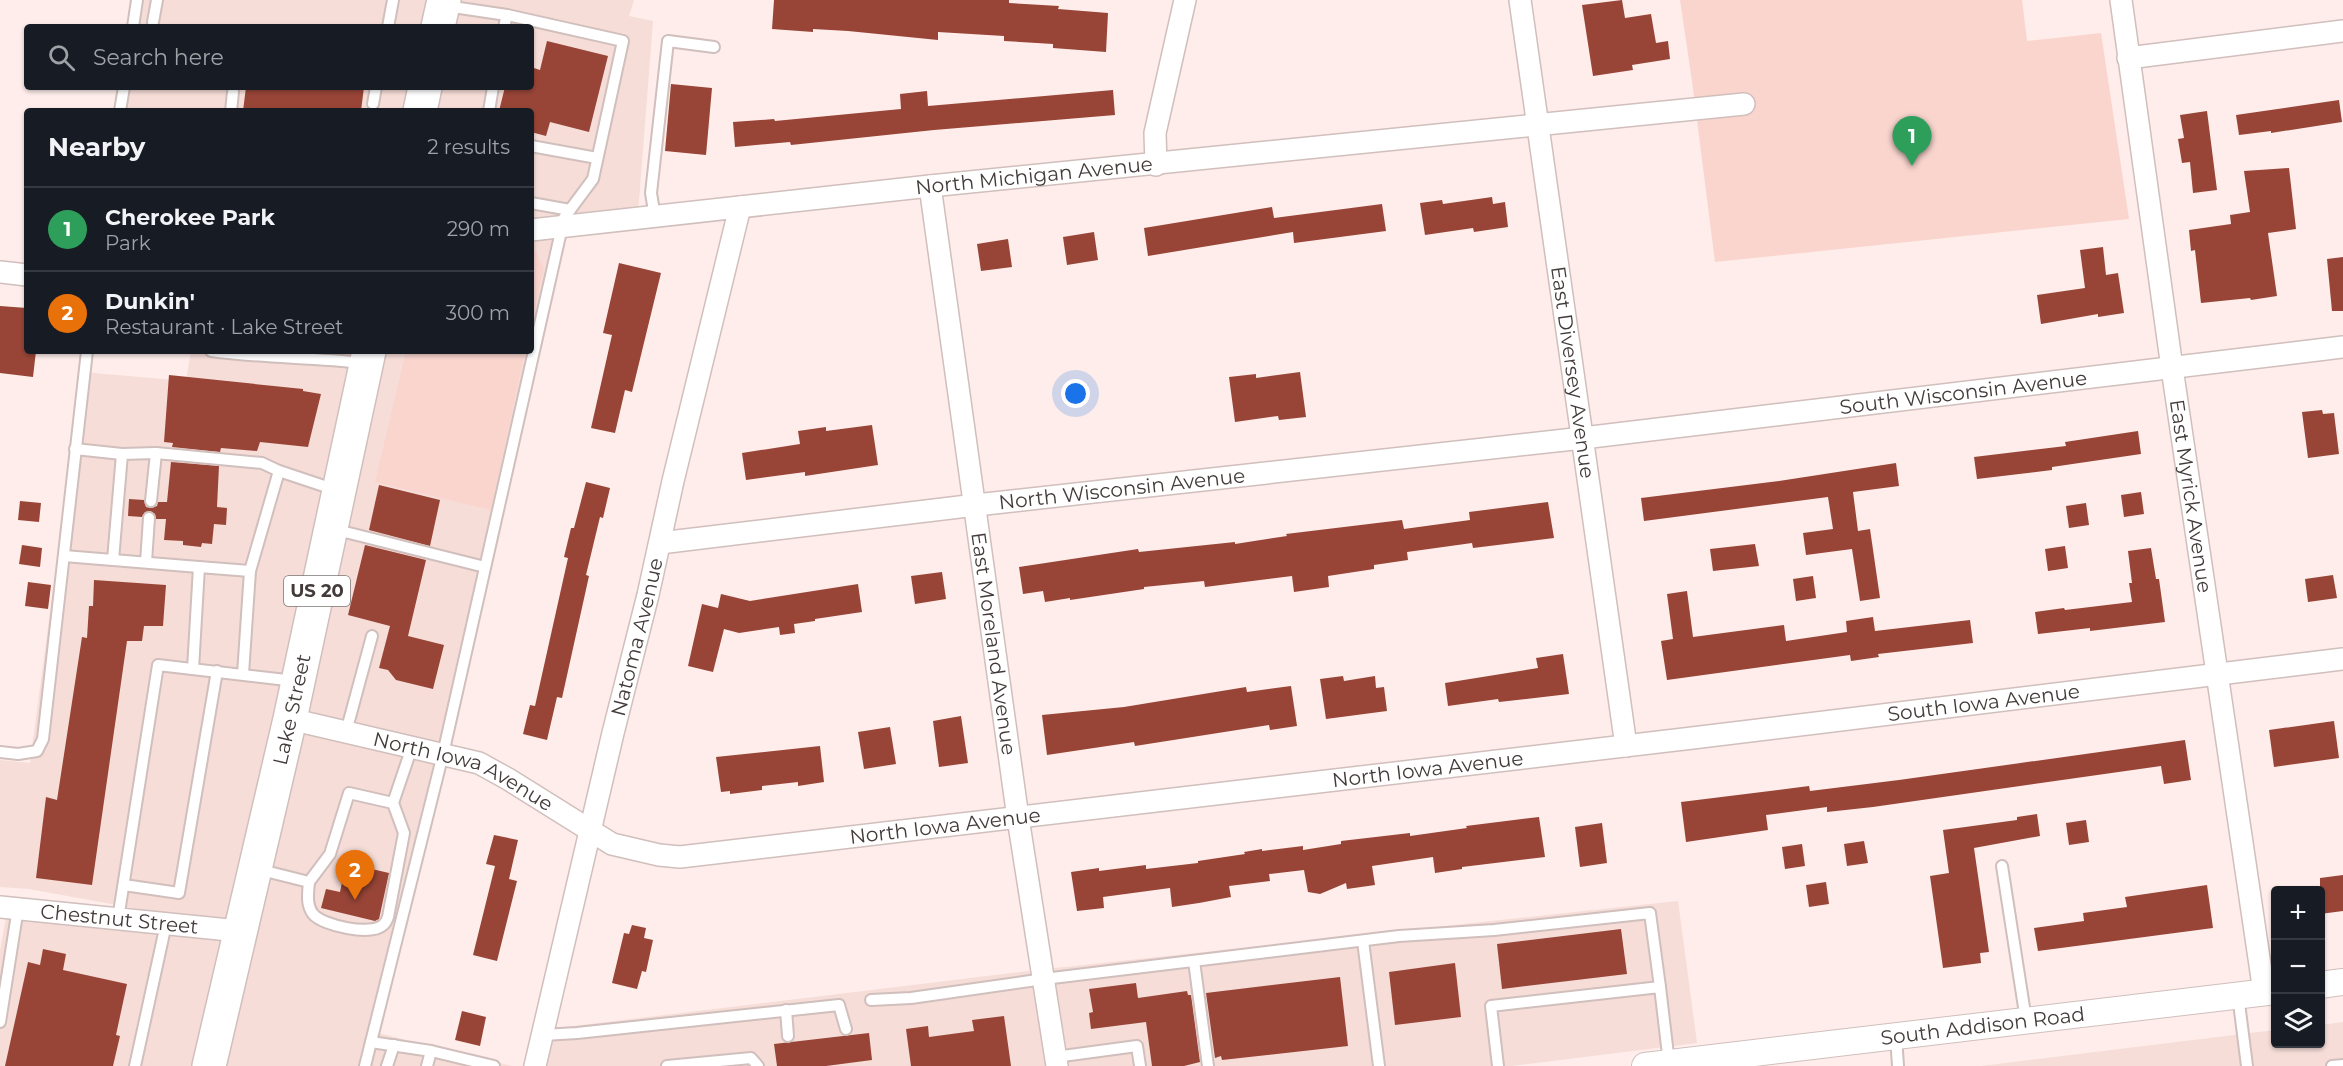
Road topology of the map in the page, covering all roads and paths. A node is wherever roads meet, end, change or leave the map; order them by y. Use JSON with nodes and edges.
{"nodes":[{"id":1,"x":137,"y":0,"type":"edge"},
{"id":2,"x":157,"y":0,"type":"edge"},
{"id":3,"x":393,"y":0,"type":"edge"},
{"id":4,"x":1185,"y":0,"type":"edge"},
{"id":5,"x":1520,"y":0,"type":"edge"},
{"id":6,"x":2121,"y":0,"type":"edge"},
{"id":7,"x":441,"y":11,"type":"edge"},
{"id":8,"x":507,"y":15,"type":"junction"},
{"id":9,"x":153,"y":22,"type":"dead end"},
{"id":10,"x":133,"y":24,"type":"edge"},
{"id":11,"x":389,"y":24,"type":"edge"},
{"id":12,"x":505,"y":24,"type":"edge"},
{"id":13,"x":2343,"y":31,"type":"edge"},
{"id":14,"x":714,"y":47,"type":"dead end"},
{"id":15,"x":2128,"y":57,"type":"junction"},
{"id":16,"x":124,"y":90,"type":"edge"},
{"id":17,"x":375,"y":90,"type":"edge"},
{"id":18,"x":424,"y":90,"type":"edge"},
{"id":19,"x":492,"y":90,"type":"edge"},
{"id":20,"x":233,"y":92,"type":"dead end"},
{"id":21,"x":373,"y":104,"type":"dead end"},
{"id":22,"x":1744,"y":104,"type":"dead end"},
{"id":23,"x":120,"y":108,"type":"edge"},
{"id":24,"x":231,"y":108,"type":"edge"},
{"id":25,"x":421,"y":108,"type":"edge"},
{"id":26,"x":490,"y":108,"type":"edge"},
{"id":27,"x":1538,"y":124,"type":"junction"},
{"id":28,"x":534,"y":147,"type":"edge"},
{"id":29,"x":597,"y":159,"type":"junction"},
{"id":30,"x":1156,"y":165,"type":"junction"},
{"id":31,"x":930,"y":186,"type":"junction"},
{"id":32,"x":534,"y":204,"type":"edge"},
{"id":33,"x":740,"y":207,"type":"junction"},
{"id":34,"x":655,"y":217,"type":"junction"},
{"id":35,"x":566,"y":218,"type":"junction"},
{"id":36,"x":534,"y":229,"type":"edge"},
{"id":37,"x":0,"y":272,"type":"edge"},
{"id":38,"x":24,"y":275,"type":"edge"},
{"id":39,"x":2343,"y":347,"type":"edge"},
{"id":40,"x":87,"y":354,"type":"edge"},
{"id":41,"x":230,"y":354,"type":"edge"},
{"id":42,"x":367,"y":357,"type":"edge"},
{"id":43,"x":2172,"y":368,"type":"junction"},
{"id":44,"x":1583,"y":438,"type":"junction"},
{"id":45,"x":75,"y":449,"type":"junction"},
{"id":46,"x":156,"y":453,"type":"junction"},
{"id":47,"x":122,"y":454,"type":"junction"},
{"id":48,"x":279,"y":471,"type":"junction"},
{"id":49,"x":339,"y":491,"type":"junction"},
{"id":50,"x":151,"y":501,"type":"dead end"},
{"id":51,"x":976,"y":505,"type":"junction"},
{"id":52,"x":149,"y":518,"type":"dead end"},
{"id":53,"x":331,"y":528,"type":"junction"},
{"id":54,"x":660,"y":543,"type":"junction"},
{"id":55,"x":63,"y":556,"type":"junction"},
{"id":56,"x":113,"y":560,"type":"junction"},
{"id":57,"x":146,"y":562,"type":"junction"},
{"id":58,"x":199,"y":567,"type":"junction"},
{"id":59,"x":484,"y":567,"type":"junction"},
{"id":60,"x":250,"y":571,"type":"junction"},
{"id":61,"x":372,"y":636,"type":"dead end"},
{"id":62,"x":2343,"y":659,"type":"edge"},
{"id":63,"x":193,"y":669,"type":"junction"},
{"id":64,"x":217,"y":672,"type":"junction"},
{"id":65,"x":243,"y":674,"type":"junction"},
{"id":66,"x":2218,"y":675,"type":"junction"},
{"id":67,"x":298,"y":681,"type":"junction"},
{"id":68,"x":290,"y":719,"type":"junction"},
{"id":69,"x":346,"y":732,"type":"junction"},
{"id":70,"x":1626,"y":746,"type":"junction"},
{"id":71,"x":412,"y":747,"type":"junction"},
{"id":72,"x":0,"y":752,"type":"edge"},
{"id":73,"x":443,"y":754,"type":"junction"},
{"id":74,"x":393,"y":802,"type":"junction"},
{"id":75,"x":1018,"y":818,"type":"junction"},
{"id":76,"x":591,"y":832,"type":"junction"},
{"id":77,"x":2002,"y":866,"type":"dead end"},
{"id":78,"x":254,"y":868,"type":"junction"},
{"id":79,"x":309,"y":882,"type":"junction"},
{"id":80,"x":124,"y":885,"type":"junction"},
{"id":81,"x":9,"y":908,"type":"edge"},
{"id":82,"x":118,"y":919,"type":"junction"},
{"id":83,"x":166,"y":924,"type":"junction"},
{"id":84,"x":239,"y":931,"type":"junction"},
{"id":85,"x":1363,"y":940,"type":"junction"},
{"id":86,"x":1194,"y":961,"type":"junction"},
{"id":87,"x":1044,"y":979,"type":"junction"},
{"id":88,"x":2343,"y":982,"type":"edge"},
{"id":89,"x":2325,"y":984,"type":"edge"},
{"id":90,"x":1660,"y":987,"type":"junction"},
{"id":91,"x":2270,"y":991,"type":"edge"},
{"id":92,"x":2238,"y":995,"type":"junction"},
{"id":93,"x":871,"y":1000,"type":"dead end"},
{"id":94,"x":786,"y":1010,"type":"junction"},
{"id":95,"x":2026,"y":1021,"type":"junction"},
{"id":96,"x":0,"y":1022,"type":"edge"},
{"id":97,"x":846,"y":1029,"type":"dead end"},
{"id":98,"x":543,"y":1035,"type":"junction"},
{"id":99,"x":788,"y":1036,"type":"dead end"},
{"id":100,"x":1896,"y":1036,"type":"junction"},
{"id":101,"x":371,"y":1042,"type":"junction"},
{"id":102,"x":394,"y":1045,"type":"junction"},
{"id":103,"x":431,"y":1051,"type":"junction"},
{"id":104,"x":1056,"y":1061,"type":"edge"},
{"id":105,"x":1673,"y":1064,"type":"edge"},
{"id":106,"x":2343,"y":1065,"type":"edge"},
{"id":107,"x":135,"y":1066,"type":"edge"},
{"id":108,"x":208,"y":1066,"type":"edge"},
{"id":109,"x":365,"y":1066,"type":"edge"},
{"id":110,"x":387,"y":1066,"type":"edge"},
{"id":111,"x":427,"y":1066,"type":"edge"},
{"id":112,"x":494,"y":1066,"type":"edge"},
{"id":113,"x":535,"y":1066,"type":"edge"},
{"id":114,"x":667,"y":1066,"type":"edge"},
{"id":115,"x":758,"y":1066,"type":"edge"},
{"id":116,"x":1140,"y":1066,"type":"edge"},
{"id":117,"x":1208,"y":1066,"type":"edge"},
{"id":118,"x":1379,"y":1066,"type":"edge"},
{"id":119,"x":1498,"y":1066,"type":"edge"},
{"id":120,"x":1898,"y":1066,"type":"edge"},
{"id":121,"x":2247,"y":1066,"type":"edge"},
{"id":122,"x":2332,"y":1066,"type":"edge"}],
"edges":[{"from":1,"to":10,"type":"lane"},
{"from":2,"to":9,"type":"lane"},
{"from":3,"to":11,"type":"lane"},
{"from":4,"to":30,"type":"street"},
{"from":5,"to":27,"type":"street","name":"East Diversey Avenue"},
{"from":6,"to":15,"type":"street","name":"East Myrick Avenue"},
{"from":7,"to":8,"type":"lane"},
{"from":8,"to":12,"type":"lane"},
{"from":8,"to":29,"type":"lane"},
{"from":13,"to":15,"type":"street"},
{"from":14,"to":34,"type":"lane"},
{"from":15,"to":43,"type":"street","name":"East Myrick Avenue"},
{"from":16,"to":23,"type":"lane"},
{"from":17,"to":21,"type":"lane"},
{"from":18,"to":25,"type":"main road"},
{"from":19,"to":26,"type":"lane"},
{"from":20,"to":24,"type":"lane"},
{"from":22,"to":27,"type":"street","name":"North Michigan Avenue"},
{"from":27,"to":30,"type":"street","name":"North Michigan Avenue"},
{"from":27,"to":44,"type":"street","name":"East Diversey Avenue"},
{"from":28,"to":29,"type":"lane"},
{"from":29,"to":35,"type":"lane"},
{"from":30,"to":31,"type":"street","name":"North Michigan Avenue"},
{"from":31,"to":33,"type":"street","name":"North Michigan Avenue"},
{"from":31,"to":51,"type":"street","name":"East Moreland Avenue"},
{"from":32,"to":35,"type":"lane"},
{"from":33,"to":34,"type":"street","name":"North Michigan Avenue"},
{"from":33,"to":54,"type":"street","name":"Natoma Avenue"},
{"from":34,"to":35,"type":"street","name":"North Michigan Avenue"},
{"from":35,"to":36,"type":"street","name":"North Michigan Avenue"},
{"from":35,"to":59,"type":"lane"},
{"from":37,"to":38,"type":"street"},
{"from":39,"to":43,"type":"street","name":"South Wisconsin Avenue"},
{"from":40,"to":45,"type":"lane"},
{"from":41,"to":42,"type":"lane"},
{"from":42,"to":49,"type":"main road","name":"Lake Street","number":"US 20"},
{"from":43,"to":44,"type":"street","name":"South Wisconsin Avenue"},
{"from":43,"to":66,"type":"street","name":"East Myrick Avenue"},
{"from":44,"to":51,"type":"street","name":"North Wisconsin Avenue"},
{"from":44,"to":70,"type":"street","name":"East Diversey Avenue"},
{"from":45,"to":47,"type":"lane"},
{"from":45,"to":55,"type":"lane"},
{"from":46,"to":47,"type":"lane"},
{"from":46,"to":48,"type":"lane"},
{"from":46,"to":50,"type":"lane"},
{"from":47,"to":56,"type":"lane"},
{"from":48,"to":49,"type":"lane"},
{"from":48,"to":60,"type":"lane"},
{"from":49,"to":53,"type":"main road","name":"Lake Street","number":"US 20"},
{"from":51,"to":54,"type":"street","name":"North Wisconsin Avenue"},
{"from":51,"to":75,"type":"street","name":"East Moreland Avenue"},
{"from":52,"to":57,"type":"lane"},
{"from":53,"to":59,"type":"lane"},
{"from":53,"to":67,"type":"main road","name":"Lake Street","number":"US 20"},
{"from":54,"to":76,"type":"street","name":"Natoma Avenue"},
{"from":55,"to":56,"type":"lane"},
{"from":55,"to":72,"type":"lane"},
{"from":56,"to":57,"type":"lane"},
{"from":57,"to":58,"type":"lane"},
{"from":58,"to":60,"type":"lane"},
{"from":58,"to":63,"type":"lane"},
{"from":59,"to":73,"type":"lane"},
{"from":60,"to":65,"type":"lane"},
{"from":61,"to":69,"type":"lane"},
{"from":62,"to":66,"type":"street","name":"South Iowa Avenue"},
{"from":63,"to":64,"type":"lane"},
{"from":63,"to":80,"type":"lane"},
{"from":64,"to":65,"type":"lane"},
{"from":64,"to":80,"type":"lane"},
{"from":65,"to":67,"type":"lane"},
{"from":66,"to":70,"type":"street","name":"South Iowa Avenue"},
{"from":66,"to":91,"type":"street","name":"East Myrick Avenue"},
{"from":67,"to":68,"type":"main road","name":"Lake Street","number":"US 20"},
{"from":68,"to":69,"type":"street","name":"North Iowa Avenue"},
{"from":68,"to":78,"type":"main road","name":"Lake Street","number":"US 20"},
{"from":69,"to":71,"type":"street","name":"North Iowa Avenue"},
{"from":70,"to":75,"type":"street","name":"North Iowa Avenue"},
{"from":71,"to":73,"type":"street","name":"North Iowa Avenue"},
{"from":71,"to":74,"type":"lane"},
{"from":73,"to":76,"type":"street","name":"North Iowa Avenue"},
{"from":73,"to":101,"type":"lane"},
{"from":74,"to":79,"type":"lane"},
{"from":74,"to":79,"type":"lane"},
{"from":75,"to":76,"type":"street","name":"North Iowa Avenue"},
{"from":75,"to":87,"type":"street","name":"East Moreland Avenue"},
{"from":76,"to":98,"type":"street","name":"Natoma Avenue"},
{"from":77,"to":95,"type":"lane"},
{"from":78,"to":79,"type":"lane"},
{"from":78,"to":84,"type":"main road","name":"Lake Street","number":"US 20"},
{"from":80,"to":82,"type":"lane"},
{"from":81,"to":82,"type":"street","name":"Chestnut Street"},
{"from":81,"to":96,"type":"lane"},
{"from":82,"to":83,"type":"street","name":"Chestnut Street"},
{"from":83,"to":84,"type":"street","name":"Chestnut Street"},
{"from":83,"to":107,"type":"lane"},
{"from":84,"to":108,"type":"main road","name":"Lake Street","number":"US 20"},
{"from":85,"to":86,"type":"lane"},
{"from":85,"to":90,"type":"lane"},
{"from":85,"to":118,"type":"lane"},
{"from":86,"to":87,"type":"lane"},
{"from":86,"to":117,"type":"lane"},
{"from":87,"to":93,"type":"lane"},
{"from":87,"to":104,"type":"street","name":"East Moreland Avenue"},
{"from":88,"to":89,"type":"street"},
{"from":90,"to":105,"type":"lane"},
{"from":90,"to":119,"type":"lane"},
{"from":91,"to":92,"type":"street","name":"South Addison Road"},
{"from":92,"to":95,"type":"street","name":"South Addison Road"},
{"from":92,"to":121,"type":"lane"},
{"from":94,"to":97,"type":"lane"},
{"from":94,"to":98,"type":"lane"},
{"from":94,"to":99,"type":"lane"},
{"from":95,"to":100,"type":"street","name":"South Addison Road"},
{"from":98,"to":113,"type":"street","name":"Natoma Avenue"},
{"from":100,"to":105,"type":"street","name":"South Addison Road"},
{"from":100,"to":120,"type":"lane"},
{"from":101,"to":102,"type":"lane"},
{"from":101,"to":109,"type":"lane"},
{"from":102,"to":103,"type":"lane"},
{"from":102,"to":110,"type":"lane"},
{"from":103,"to":111,"type":"lane"},
{"from":103,"to":112,"type":"lane"},
{"from":104,"to":116,"type":"lane"},
{"from":106,"to":122,"type":"lane"},
{"from":114,"to":115,"type":"lane"}]}
